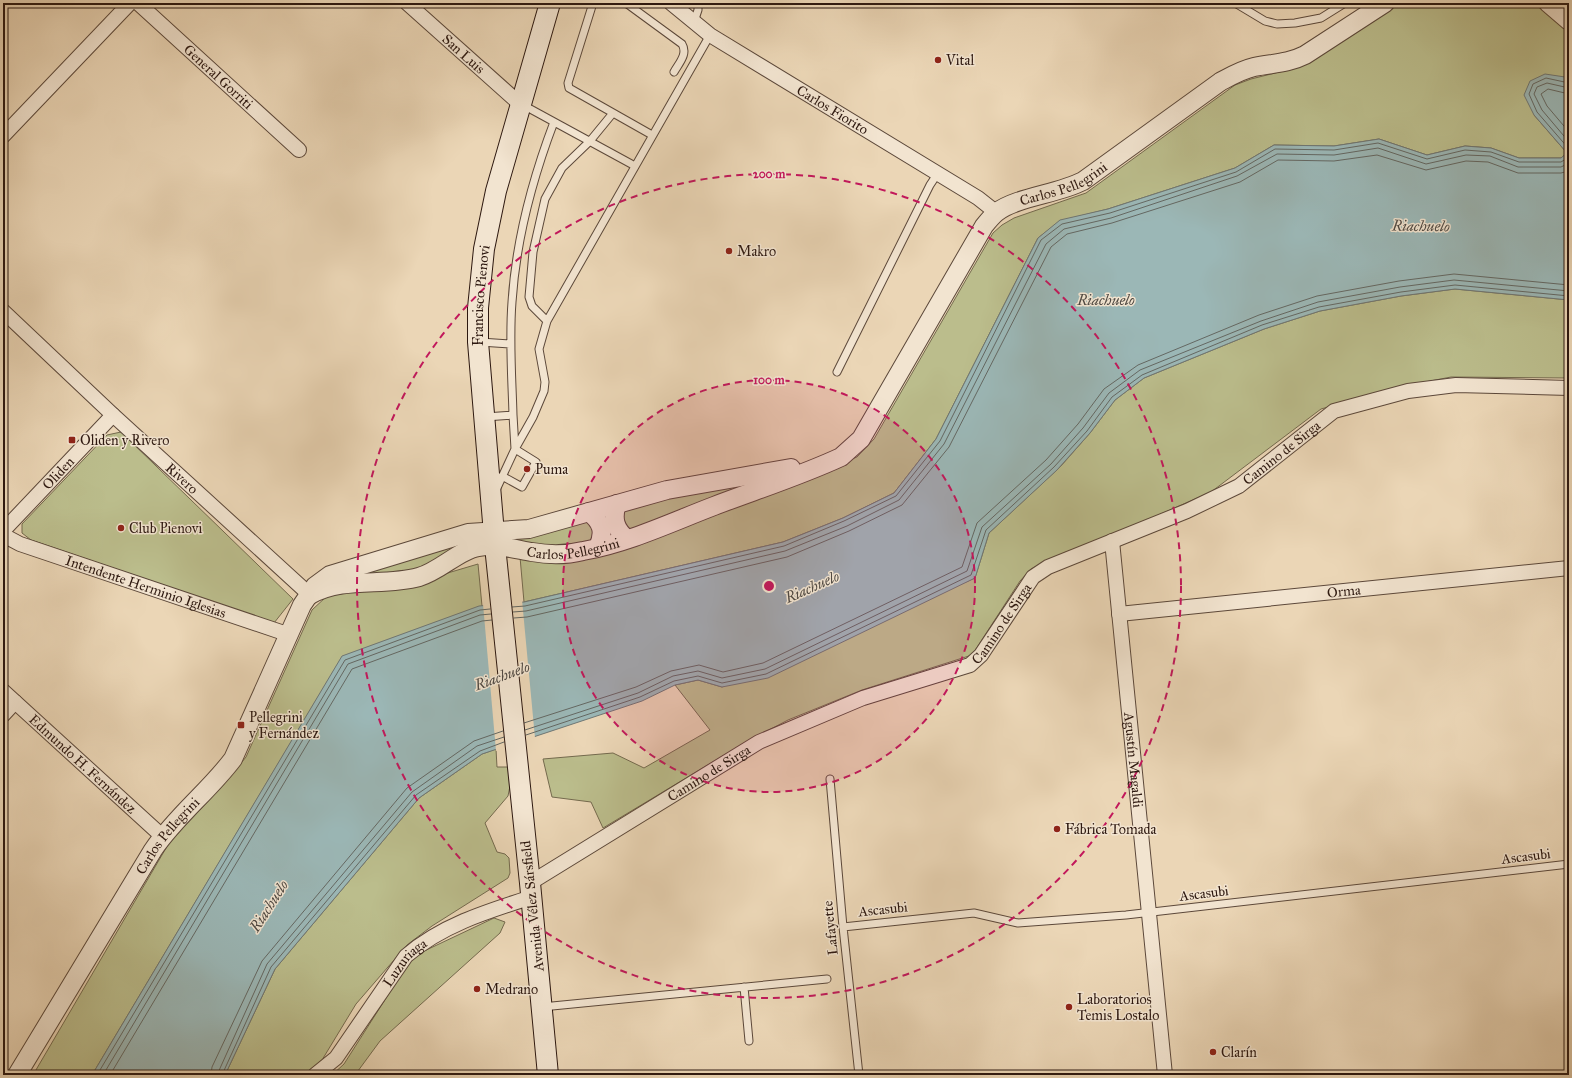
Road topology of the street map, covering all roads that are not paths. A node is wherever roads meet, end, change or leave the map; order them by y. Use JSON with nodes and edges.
{"nodes":[{"id":1,"x":130,"y":3,"type":"edge"},
{"id":2,"x":138,"y":3,"type":"edge"},
{"id":3,"x":407,"y":3,"type":"edge"},
{"id":4,"x":550,"y":3,"type":"edge"},
{"id":5,"x":593,"y":3,"type":"edge"},
{"id":6,"x":626,"y":3,"type":"edge"},
{"id":7,"x":671,"y":3,"type":"edge"},
{"id":8,"x":698,"y":3,"type":"edge"},
{"id":9,"x":1235,"y":3,"type":"edge"},
{"id":10,"x":1345,"y":3,"type":"edge"},
{"id":11,"x":1385,"y":3,"type":"edge"},
{"id":12,"x":1548,"y":3,"type":"edge"},
{"id":13,"x":1569,"y":21,"type":"edge"},
{"id":14,"x":694,"y":22,"type":"junction"},
{"id":15,"x":710,"y":35,"type":"junction"},
{"id":16,"x":674,"y":72,"type":"dead end"},
{"id":17,"x":520,"y":104,"type":"junction"},
{"id":18,"x":613,"y":113,"type":"junction"},
{"id":19,"x":554,"y":122,"type":"junction"},
{"id":20,"x":652,"y":135,"type":"junction"},
{"id":21,"x":3,"y":136,"type":"edge"},
{"id":22,"x":590,"y":141,"type":"junction"},
{"id":23,"x":299,"y":150,"type":"dead end"},
{"id":24,"x":635,"y":166,"type":"junction"},
{"id":25,"x":938,"y":173,"type":"junction"},
{"id":26,"x":997,"y":213,"type":"junction"},
{"id":27,"x":3,"y":311,"type":"edge"},
{"id":28,"x":547,"y":321,"type":"junction"},
{"id":29,"x":478,"y":342,"type":"junction"},
{"id":30,"x":510,"y":344,"type":"junction"},
{"id":31,"x":837,"y":372,"type":"dead end"},
{"id":32,"x":1569,"y":388,"type":"edge"},
{"id":33,"x":113,"y":415,"type":"junction"},
{"id":34,"x":513,"y":415,"type":"junction"},
{"id":35,"x":483,"y":417,"type":"junction"},
{"id":36,"x":515,"y":449,"type":"junction"},
{"id":37,"x":832,"y":461,"type":"junction"},
{"id":38,"x":502,"y":476,"type":"junction"},
{"id":39,"x":491,"y":499,"type":"junction"},
{"id":40,"x":616,"y":504,"type":"junction"},
{"id":41,"x":589,"y":512,"type":"junction"},
{"id":42,"x":3,"y":531,"type":"edge"},
{"id":43,"x":3,"y":535,"type":"edge"},
{"id":44,"x":495,"y":539,"type":"junction"},
{"id":45,"x":627,"y":539,"type":"junction"},
{"id":46,"x":1112,"y":541,"type":"junction"},
{"id":47,"x":598,"y":548,"type":"junction"},
{"id":48,"x":409,"y":552,"type":"junction"},
{"id":49,"x":1569,"y":568,"type":"edge"},
{"id":50,"x":414,"y":578,"type":"junction"},
{"id":51,"x":310,"y":595,"type":"junction"},
{"id":52,"x":501,"y":597,"type":"joint"},
{"id":53,"x":1119,"y":614,"type":"junction"},
{"id":54,"x":290,"y":635,"type":"junction"},
{"id":55,"x":3,"y":691,"type":"edge"},
{"id":56,"x":15,"y":702,"type":"junction"},
{"id":57,"x":3,"y":715,"type":"edge"},
{"id":58,"x":830,"y":779,"type":"dead end"},
{"id":59,"x":162,"y":836,"type":"junction"},
{"id":60,"x":1569,"y":864,"type":"edge"},
{"id":61,"x":531,"y":890,"type":"junction"},
{"id":62,"x":1148,"y":913,"type":"junction"},
{"id":63,"x":843,"y":927,"type":"junction"},
{"id":64,"x":827,"y":979,"type":"dead end"},
{"id":65,"x":744,"y":987,"type":"junction"},
{"id":66,"x":542,"y":1007,"type":"junction"},
{"id":67,"x":749,"y":1041,"type":"dead end"},
{"id":68,"x":17,"y":1075,"type":"edge"},
{"id":69,"x":315,"y":1075,"type":"edge"},
{"id":70,"x":548,"y":1075,"type":"edge"},
{"id":71,"x":859,"y":1075,"type":"edge"},
{"id":72,"x":1165,"y":1075,"type":"edge"}],
"edges":[{"from":1,"to":21,"type":"street"},
{"from":2,"to":23,"type":"street","name":"General Gorriti"},
{"from":3,"to":17,"type":"street","name":"San Luis"},
{"from":4,"to":17,"type":"main road","name":"Francisco Pienovi"},
{"from":5,"to":18,"type":"lane"},
{"from":6,"to":16,"type":"lane"},
{"from":7,"to":14,"type":"street","name":"Carlos Fiorito"},
{"from":8,"to":14,"type":"lane"},
{"from":9,"to":10,"type":"lane"},
{"from":11,"to":26,"type":"street","name":"Carlos Pellegrini"},
{"from":12,"to":13,"type":"street"},
{"from":14,"to":15,"type":"street","name":"Carlos Fiorito"},
{"from":15,"to":20,"type":"lane"},
{"from":15,"to":25,"type":"street","name":"Carlos Fiorito"},
{"from":17,"to":19,"type":"lane"},
{"from":17,"to":29,"type":"main road","name":"Francisco Pienovi"},
{"from":18,"to":20,"type":"lane"},
{"from":18,"to":22,"type":"lane"},
{"from":19,"to":22,"type":"lane"},
{"from":19,"to":30,"type":"lane"},
{"from":20,"to":24,"type":"lane"},
{"from":22,"to":24,"type":"lane"},
{"from":22,"to":28,"type":"lane"},
{"from":24,"to":28,"type":"lane"},
{"from":25,"to":26,"type":"street","name":"Carlos Fiorito"},
{"from":25,"to":31,"type":"lane"},
{"from":26,"to":37,"type":"street","name":"Carlos Pellegrini"},
{"from":27,"to":33,"type":"street","name":"Rivero"},
{"from":28,"to":36,"type":"lane"},
{"from":29,"to":30,"type":"lane"},
{"from":29,"to":35,"type":"main road","name":"Francisco Pienovi"},
{"from":30,"to":34,"type":"lane"},
{"from":32,"to":46,"type":"street","name":"Camino de Sirga"},
{"from":33,"to":42,"type":"street","name":"Oliden"},
{"from":33,"to":51,"type":"street","name":"Rivero"},
{"from":34,"to":35,"type":"lane"},
{"from":34,"to":36,"type":"lane"},
{"from":35,"to":39,"type":"main road","name":"Francisco Pienovi"},
{"from":36,"to":38,"type":"lane"},
{"from":36,"to":38,"type":"lane"},
{"from":37,"to":40,"type":"street","name":"Carlos Pellegrini"},
{"from":37,"to":45,"type":"street","name":"Carlos Pellegrini"},
{"from":38,"to":39,"type":"lane"},
{"from":39,"to":44,"type":"main road","name":"Francisco Pienovi"},
{"from":40,"to":41,"type":"street","name":"Carlos Pellegrini"},
{"from":40,"to":45,"type":"street"},
{"from":41,"to":44,"type":"street","name":"Carlos Pellegrini"},
{"from":41,"to":47,"type":"street"},
{"from":43,"to":54,"type":"street","name":"Intendente Herminio Iglesias"},
{"from":44,"to":47,"type":"street","name":"Carlos Pellegrini"},
{"from":44,"to":48,"type":"street","name":"Carlos Pellegrini"},
{"from":44,"to":50,"type":"street","name":"Carlos Pellegrini"},
{"from":44,"to":52,"type":"main road","name":"Francisco Pienovi"},
{"from":45,"to":47,"type":"street","name":"Carlos Pellegrini"},
{"from":46,"to":53,"type":"street","name":"Agustín Magaldi"},
{"from":46,"to":61,"type":"street","name":"Camino de Sirga"},
{"from":48,"to":50,"type":"street"},
{"from":48,"to":51,"type":"street","name":"Carlos Pellegrini"},
{"from":49,"to":53,"type":"street","name":"Orma"},
{"from":50,"to":51,"type":"street","name":"Carlos Pellegrini"},
{"from":51,"to":54,"type":"street","name":"Carlos Pellegrini"},
{"from":52,"to":61,"type":"main road","name":"Avenida Vélez Sársfield"},
{"from":53,"to":62,"type":"street","name":"Agustín Magaldi"},
{"from":54,"to":59,"type":"street","name":"Carlos Pellegrini"},
{"from":55,"to":56,"type":"street","name":"Edmundo H. Fernández"},
{"from":56,"to":57,"type":"street"},
{"from":56,"to":59,"type":"street","name":"Edmundo H. Fernández"},
{"from":58,"to":63,"type":"lane","name":"Lafayette"},
{"from":59,"to":68,"type":"street","name":"Carlos Pellegrini"},
{"from":60,"to":62,"type":"lane","name":"Ascasubi"},
{"from":61,"to":66,"type":"main road","name":"Avenida Vélez Sársfield"},
{"from":61,"to":69,"type":"street","name":"Luzuriaga"},
{"from":62,"to":63,"type":"lane","name":"Ascasubi"},
{"from":62,"to":72,"type":"street","name":"Agustín Magaldi"},
{"from":63,"to":71,"type":"lane","name":"Lafayette"},
{"from":64,"to":65,"type":"lane"},
{"from":65,"to":66,"type":"lane"},
{"from":65,"to":67,"type":"lane"},
{"from":66,"to":70,"type":"main road","name":"Avenida Vélez Sársfield"}]}
